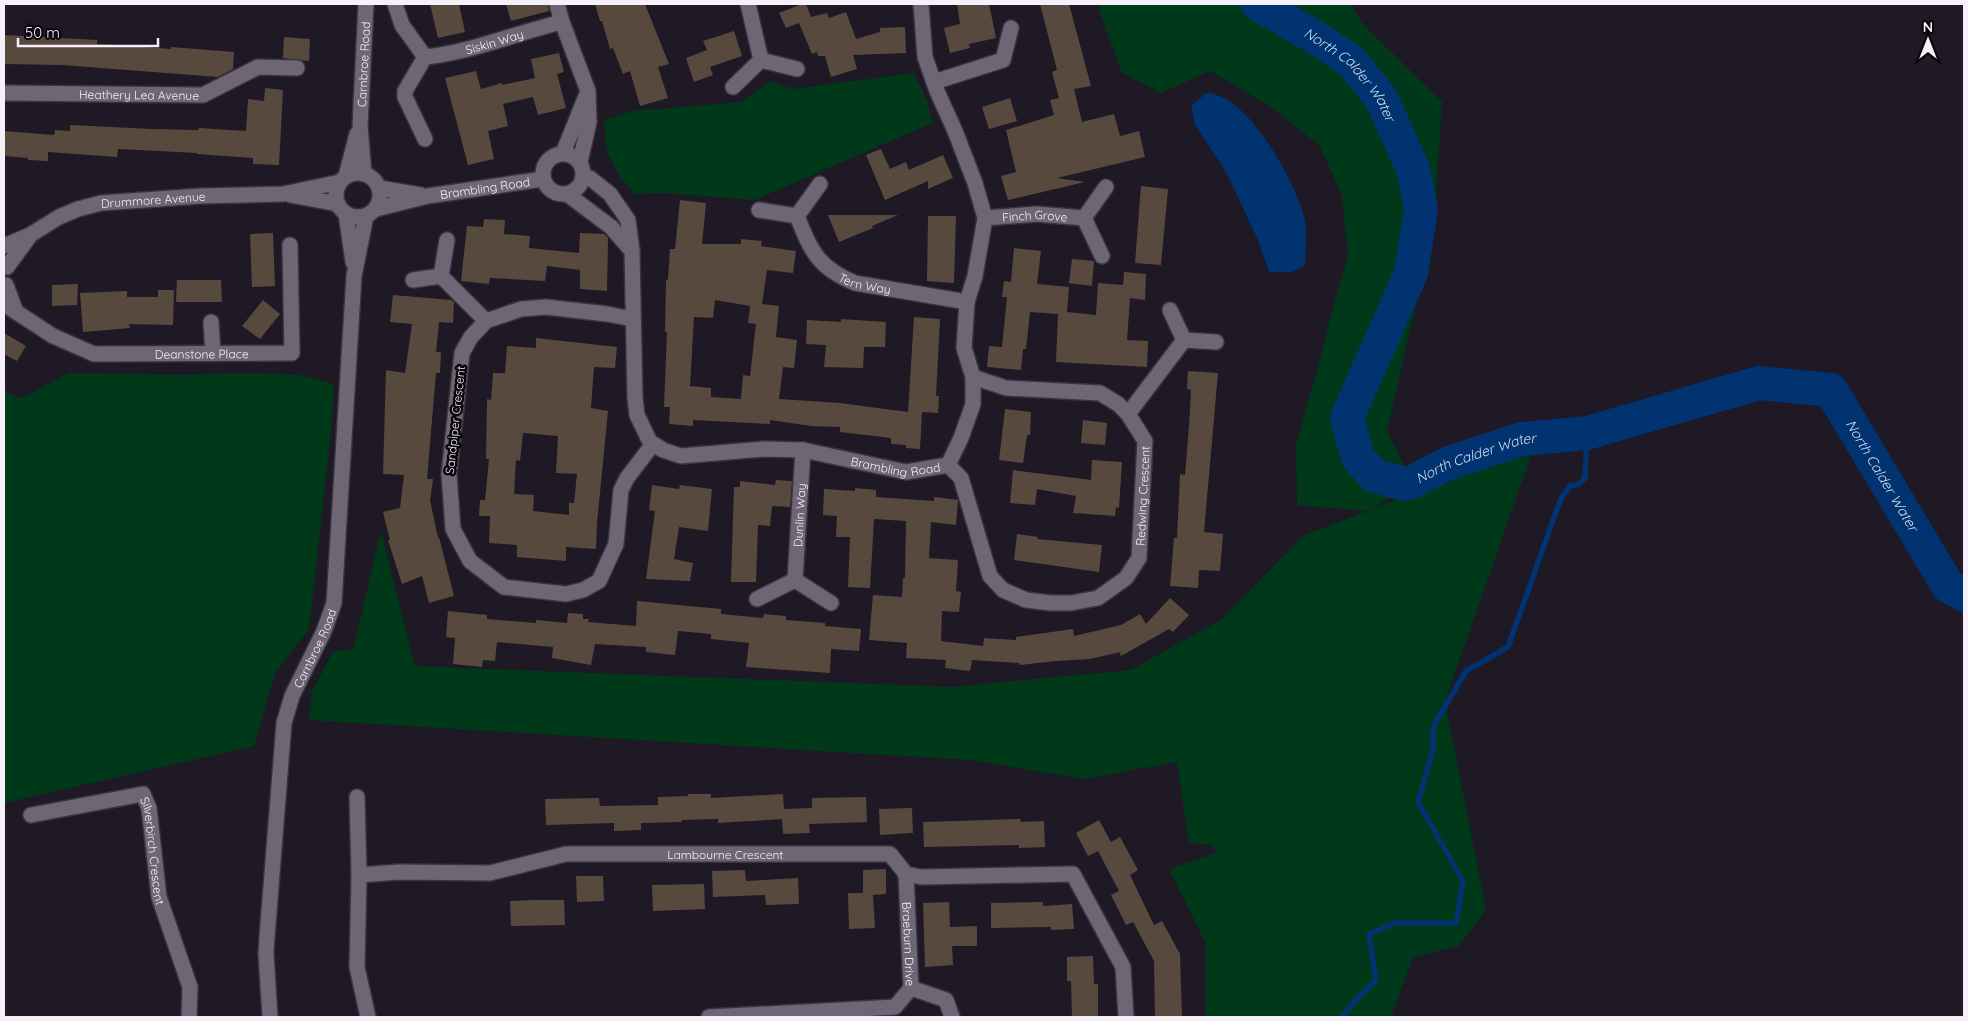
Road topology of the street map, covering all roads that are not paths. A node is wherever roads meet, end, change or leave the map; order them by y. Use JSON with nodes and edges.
{"nodes":[{"id":1,"x":366,"y":4,"type":"edge"},
{"id":2,"x":395,"y":4,"type":"edge"},
{"id":3,"x":558,"y":4,"type":"edge"},
{"id":4,"x":748,"y":4,"type":"edge"},
{"id":5,"x":921,"y":4,"type":"edge"},
{"id":6,"x":562,"y":22,"type":"junction"},
{"id":7,"x":1011,"y":28,"type":"dead end"},
{"id":8,"x":425,"y":57,"type":"junction"},
{"id":9,"x":761,"y":60,"type":"junction"},
{"id":10,"x":297,"y":68,"type":"dead end"},
{"id":11,"x":797,"y":69,"type":"dead end"},
{"id":12,"x":934,"y":82,"type":"junction"},
{"id":13,"x":734,"y":86,"type":"dead end"},
{"id":14,"x":588,"y":91,"type":"junction"},
{"id":15,"x":4,"y":93,"type":"edge"},
{"id":16,"x":360,"y":126,"type":"junction"},
{"id":17,"x":425,"y":139,"type":"dead end"},
{"id":18,"x":563,"y":153,"type":"junction"},
{"id":19,"x":582,"y":169,"type":"junction"},
{"id":20,"x":364,"y":174,"type":"junction"},
{"id":21,"x":543,"y":178,"type":"junction"},
{"id":22,"x":343,"y":179,"type":"junction"},
{"id":23,"x":820,"y":184,"type":"dead end"},
{"id":24,"x":1106,"y":187,"type":"dead end"},
{"id":25,"x":380,"y":188,"type":"junction"},
{"id":26,"x":283,"y":194,"type":"junction"},
{"id":27,"x":566,"y":194,"type":"junction"},
{"id":28,"x":428,"y":196,"type":"junction"},
{"id":29,"x":342,"y":209,"type":"junction"},
{"id":30,"x":759,"y":210,"type":"dead end"},
{"id":31,"x":371,"y":213,"type":"junction"},
{"id":32,"x":797,"y":216,"type":"junction"},
{"id":33,"x":985,"y":218,"type":"junction"},
{"id":34,"x":1084,"y":218,"type":"junction"},
{"id":35,"x":30,"y":236,"type":"junction"},
{"id":36,"x":447,"y":240,"type":"dead end"},
{"id":37,"x":290,"y":245,"type":"dead end"},
{"id":38,"x":4,"y":246,"type":"edge"},
{"id":39,"x":632,"y":251,"type":"junction"},
{"id":40,"x":1102,"y":256,"type":"dead end"},
{"id":41,"x":5,"y":264,"type":"edge"},
{"id":42,"x":354,"y":276,"type":"junction"},
{"id":43,"x":441,"y":276,"type":"junction"},
{"id":44,"x":413,"y":280,"type":"dead end"},
{"id":45,"x":5,"y":286,"type":"edge"},
{"id":46,"x":967,"y":302,"type":"junction"},
{"id":47,"x":10,"y":308,"type":"edge"},
{"id":48,"x":1170,"y":310,"type":"dead end"},
{"id":49,"x":633,"y":319,"type":"junction"},
{"id":50,"x":486,"y":321,"type":"junction"},
{"id":51,"x":211,"y":322,"type":"dead end"},
{"id":52,"x":1184,"y":340,"type":"junction"},
{"id":53,"x":1216,"y":342,"type":"dead end"},
{"id":54,"x":213,"y":353,"type":"junction"},
{"id":55,"x":973,"y":377,"type":"junction"},
{"id":56,"x":1128,"y":414,"type":"junction"},
{"id":57,"x":653,"y":444,"type":"junction"},
{"id":58,"x":803,"y":450,"type":"junction"},
{"id":59,"x":948,"y":465,"type":"junction"},
{"id":60,"x":795,"y":580,"type":"junction"},
{"id":61,"x":757,"y":599,"type":"dead end"},
{"id":62,"x":831,"y":602,"type":"dead end"},
{"id":63,"x":356,"y":796,"type":"dead end"},
{"id":64,"x":31,"y":815,"type":"dead end"},
{"id":65,"x":906,"y":874,"type":"junction"},
{"id":66,"x":359,"y":875,"type":"junction"},
{"id":67,"x":911,"y":988,"type":"junction"},
{"id":68,"x":189,"y":1017,"type":"edge"},
{"id":69,"x":270,"y":1017,"type":"edge"},
{"id":70,"x":368,"y":1017,"type":"edge"},
{"id":71,"x":714,"y":1017,"type":"edge"},
{"id":72,"x":952,"y":1017,"type":"edge"},
{"id":73,"x":1126,"y":1017,"type":"edge"}],
"edges":[{"from":1,"to":16,"type":"street","name":"Carnbroe Road"},
{"from":2,"to":8,"type":"street"},
{"from":3,"to":6,"type":"street"},
{"from":4,"to":9,"type":"street"},
{"from":5,"to":12,"type":"street","name":"Brambling Road"},
{"from":6,"to":8,"type":"street","name":"Siskin Way"},
{"from":6,"to":14,"type":"street"},
{"from":7,"to":12,"type":"street"},
{"from":8,"to":17,"type":"street"},
{"from":9,"to":11,"type":"street"},
{"from":9,"to":13,"type":"street"},
{"from":10,"to":15,"type":"street","name":"Heathery Lea Avenue"},
{"from":12,"to":33,"type":"street","name":"Brambling Road"},
{"from":14,"to":18,"type":"street"},
{"from":14,"to":19,"type":"street"},
{"from":16,"to":20,"type":"street","name":"Carnbroe Road"},
{"from":16,"to":22,"type":"street","name":"Carnbroe Road"},
{"from":18,"to":19,"type":"street"},
{"from":18,"to":21,"type":"street"},
{"from":19,"to":27,"type":"street"},
{"from":19,"to":39,"type":"street"},
{"from":20,"to":22,"type":"street"},
{"from":20,"to":25,"type":"street"},
{"from":21,"to":27,"type":"street"},
{"from":21,"to":28,"type":"street","name":"Brambling Road"},
{"from":22,"to":26,"type":"street","name":"Drummore Avenue"},
{"from":22,"to":29,"type":"street"},
{"from":23,"to":32,"type":"street"},
{"from":24,"to":34,"type":"street","name":"Finch Grove"},
{"from":25,"to":28,"type":"street","name":"Brambling Road"},
{"from":25,"to":31,"type":"street"},
{"from":26,"to":29,"type":"street","name":"Drummore Avenue"},
{"from":26,"to":35,"type":"street","name":"Drummore Avenue"},
{"from":27,"to":39,"type":"street"},
{"from":28,"to":31,"type":"street","name":"Brambling Road"},
{"from":29,"to":31,"type":"street"},
{"from":29,"to":42,"type":"street","name":"Carnbroe Road"},
{"from":30,"to":32,"type":"street"},
{"from":31,"to":42,"type":"street","name":"Carnbroe Road"},
{"from":32,"to":46,"type":"street","name":"Tern Way"},
{"from":33,"to":34,"type":"street","name":"Finch Grove"},
{"from":33,"to":46,"type":"street","name":"Brambling Road"},
{"from":34,"to":40,"type":"street","name":"Finch Grove"},
{"from":35,"to":38,"type":"street","name":"Drummore Avenue"},
{"from":35,"to":41,"type":"street","name":"Drummore Avenue"},
{"from":36,"to":43,"type":"street"},
{"from":37,"to":54,"type":"street","name":"Deanstone Place"},
{"from":39,"to":49,"type":"street"},
{"from":41,"to":45,"type":"street"},
{"from":42,"to":69,"type":"street","name":"Carnbroe Road"},
{"from":43,"to":44,"type":"street"},
{"from":43,"to":50,"type":"street"},
{"from":45,"to":47,"type":"street","name":"Deanstone Place"},
{"from":46,"to":55,"type":"street","name":"Brambling Road"},
{"from":47,"to":54,"type":"street","name":"Deanstone Place"},
{"from":48,"to":52,"type":"street"},
{"from":49,"to":50,"type":"street","name":"Sandpiper Crescent"},
{"from":49,"to":57,"type":"street"},
{"from":50,"to":57,"type":"street","name":"Sandpiper Crescent"},
{"from":51,"to":54,"type":"street"},
{"from":52,"to":53,"type":"street"},
{"from":52,"to":56,"type":"street"},
{"from":55,"to":56,"type":"street","name":"Redwing Crescent"},
{"from":55,"to":59,"type":"street","name":"Brambling Road"},
{"from":56,"to":59,"type":"street","name":"Redwing Crescent"},
{"from":57,"to":58,"type":"street","name":"Brambling Road"},
{"from":58,"to":59,"type":"street","name":"Brambling Road"},
{"from":58,"to":60,"type":"street","name":"Dunlin Way"},
{"from":60,"to":61,"type":"street"},
{"from":60,"to":62,"type":"street"},
{"from":63,"to":66,"type":"street"},
{"from":64,"to":68,"type":"street","name":"Silverbirch Crescent"},
{"from":65,"to":66,"type":"street","name":"Lambourne Crescent"},
{"from":65,"to":67,"type":"street","name":"Braeburn Drive"},
{"from":65,"to":73,"type":"street"},
{"from":66,"to":70,"type":"street"},
{"from":67,"to":71,"type":"street"},
{"from":67,"to":72,"type":"street","name":"Braeburn Drive"}]}
